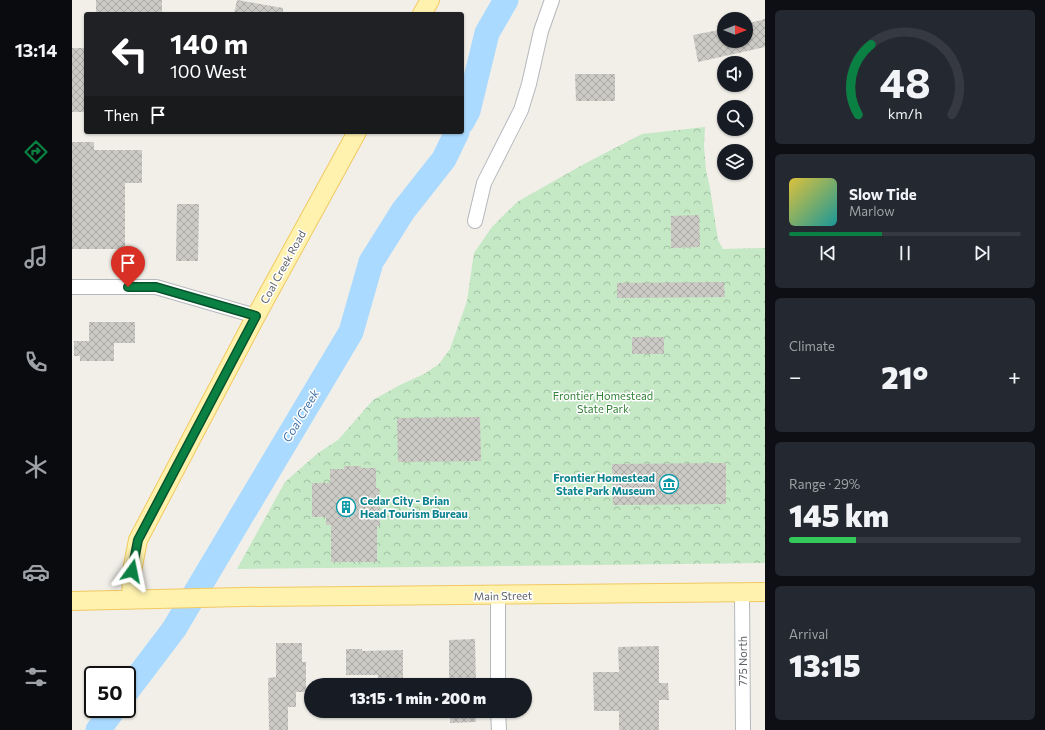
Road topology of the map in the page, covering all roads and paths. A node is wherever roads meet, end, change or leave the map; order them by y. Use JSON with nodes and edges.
{"nodes":[{"id":1,"x":430,"y":0,"type":"edge"},
{"id":2,"x":552,"y":0,"type":"edge"},
{"id":3,"x":423,"y":12,"type":"edge"},
{"id":4,"x":356,"y":134,"type":"edge"},
{"id":5,"x":475,"y":220,"type":"dead end"},
{"id":6,"x":72,"y":287,"type":"edge"},
{"id":7,"x":256,"y":316,"type":"junction"},
{"id":8,"x":765,"y":592,"type":"edge"},
{"id":9,"x":742,"y":593,"type":"junction"},
{"id":10,"x":498,"y":596,"type":"junction"},
{"id":11,"x":131,"y":600,"type":"junction"},
{"id":12,"x":72,"y":601,"type":"edge"},
{"id":13,"x":498,"y":678,"type":"edge"},
{"id":14,"x":498,"y":718,"type":"edge"},
{"id":15,"x":499,"y":730,"type":"edge"},
{"id":16,"x":743,"y":730,"type":"edge"}],
"edges":[{"from":1,"to":3,"type":"main road"},
{"from":2,"to":5,"type":"street"},
{"from":4,"to":7,"type":"main road","name":"Coal Creek Road"},
{"from":6,"to":7,"type":"street"},
{"from":7,"to":11,"type":"main road","name":"Coal Creek Road"},
{"from":8,"to":9,"type":"main road","name":"Main Street"},
{"from":9,"to":10,"type":"main road","name":"Main Street"},
{"from":9,"to":16,"type":"street","name":"775 North"},
{"from":10,"to":11,"type":"main road","name":"Main Street"},
{"from":10,"to":13,"type":"street"},
{"from":11,"to":12,"type":"main road","name":"Main Street"},
{"from":14,"to":15,"type":"street"}]}
